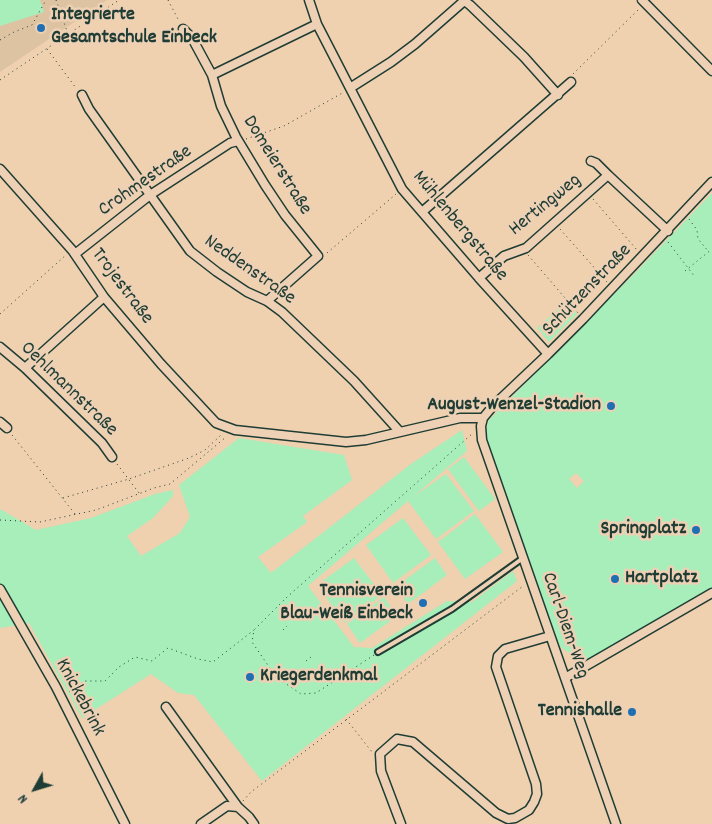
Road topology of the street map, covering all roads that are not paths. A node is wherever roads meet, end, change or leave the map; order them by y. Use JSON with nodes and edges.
{"nodes":[{"id":1,"x":309,"y":0,"type":"edge"},
{"id":2,"x":463,"y":0,"type":"edge"},
{"id":3,"x":644,"y":1,"type":"edge"},
{"id":4,"x":317,"y":24,"type":"junction"},
{"id":5,"x":183,"y":28,"type":"road end"},
{"id":6,"x":712,"y":71,"type":"edge"},
{"id":7,"x":212,"y":74,"type":"junction"},
{"id":8,"x":571,"y":82,"type":"road end"},
{"id":9,"x":350,"y":88,"type":"junction"},
{"id":10,"x":82,"y":95,"type":"road end"},
{"id":11,"x":558,"y":95,"type":"junction"},
{"id":12,"x":238,"y":141,"type":"junction"},
{"id":13,"x":591,"y":161,"type":"dead end"},
{"id":14,"x":0,"y":169,"type":"edge"},
{"id":15,"x":608,"y":176,"type":"junction"},
{"id":16,"x":712,"y":182,"type":"edge"},
{"id":17,"x":150,"y":195,"type":"junction"},
{"id":18,"x":422,"y":212,"type":"junction"},
{"id":19,"x":665,"y":234,"type":"junction"},
{"id":20,"x":74,"y":252,"type":"junction"},
{"id":21,"x":479,"y":278,"type":"junction"},
{"id":22,"x":104,"y":297,"type":"junction"},
{"id":23,"x":266,"y":301,"type":"junction"},
{"id":24,"x":0,"y":347,"type":"edge"},
{"id":25,"x":548,"y":354,"type":"junction"},
{"id":26,"x":25,"y":368,"type":"junction"},
{"id":27,"x":0,"y":422,"type":"edge"},
{"id":28,"x":482,"y":422,"type":"junction"},
{"id":29,"x":7,"y":428,"type":"road end"},
{"id":30,"x":400,"y":432,"type":"junction"},
{"id":31,"x":112,"y":457,"type":"road end"},
{"id":32,"x":523,"y":558,"type":"junction"},
{"id":33,"x":0,"y":589,"type":"edge"},
{"id":34,"x":712,"y":593,"type":"edge"},
{"id":35,"x":550,"y":636,"type":"junction"},
{"id":36,"x":378,"y":652,"type":"road end"},
{"id":37,"x":565,"y":678,"type":"junction"},
{"id":38,"x":166,"y":707,"type":"dead end"},
{"id":39,"x":238,"y":807,"type":"junction"},
{"id":40,"x":125,"y":824,"type":"edge"},
{"id":41,"x":201,"y":824,"type":"edge"},
{"id":42,"x":254,"y":824,"type":"edge"},
{"id":43,"x":401,"y":824,"type":"edge"},
{"id":44,"x":616,"y":824,"type":"edge"}],
"edges":[{"from":1,"to":4,"type":"street","name":"Mühlenbergstraße"},
{"from":2,"to":9,"type":"street"},
{"from":2,"to":11,"type":"street"},
{"from":3,"to":6,"type":"street"},
{"from":4,"to":7,"type":"street"},
{"from":4,"to":9,"type":"street","name":"Mühlenbergstraße"},
{"from":5,"to":7,"type":"street","name":"Domeierstraße"},
{"from":7,"to":12,"type":"street","name":"Domeierstraße"},
{"from":8,"to":11,"type":"street"},
{"from":9,"to":18,"type":"street","name":"Mühlenbergstraße"},
{"from":10,"to":17,"type":"street","name":"Neddenstraße"},
{"from":11,"to":18,"type":"street"},
{"from":12,"to":17,"type":"street","name":"Crohmestraße"},
{"from":12,"to":23,"type":"street","name":"Domeierstraße"},
{"from":13,"to":15,"type":"street","name":"Hertingweg"},
{"from":14,"to":20,"type":"street","name":"Trojestraße"},
{"from":15,"to":19,"type":"street","name":"Hertingweg"},
{"from":15,"to":21,"type":"street","name":"Hertingweg"},
{"from":16,"to":19,"type":"street","name":"Schützenstraße"},
{"from":17,"to":20,"type":"street","name":"Crohmestraße"},
{"from":17,"to":23,"type":"street","name":"Neddenstraße"},
{"from":18,"to":21,"type":"street","name":"Mühlenbergstraße"},
{"from":19,"to":25,"type":"street","name":"Schützenstraße"},
{"from":20,"to":22,"type":"street","name":"Trojestraße"},
{"from":21,"to":25,"type":"street","name":"Mühlenbergstraße"},
{"from":22,"to":26,"type":"street"},
{"from":22,"to":30,"type":"street","name":"Trojestraße"},
{"from":23,"to":30,"type":"street","name":"Neddenstraße"},
{"from":24,"to":26,"type":"street","name":"Oehlmannstraße"},
{"from":25,"to":28,"type":"street","name":"Schützenstraße"},
{"from":26,"to":31,"type":"street","name":"Oehlmannstraße"},
{"from":27,"to":29,"type":"street"},
{"from":28,"to":30,"type":"street"},
{"from":28,"to":32,"type":"street","name":"Carl-Diem-Weg"},
{"from":32,"to":35,"type":"street","name":"Carl-Diem-Weg"},
{"from":32,"to":36,"type":"lane"},
{"from":33,"to":40,"type":"street","name":"Knickebrink"},
{"from":34,"to":37,"type":"street"},
{"from":35,"to":37,"type":"street","name":"Carl-Diem-Weg"},
{"from":35,"to":43,"type":"street"},
{"from":37,"to":44,"type":"street","name":"Carl-Diem-Weg"},
{"from":38,"to":39,"type":"street"},
{"from":39,"to":41,"type":"street"},
{"from":39,"to":42,"type":"street"}]}
